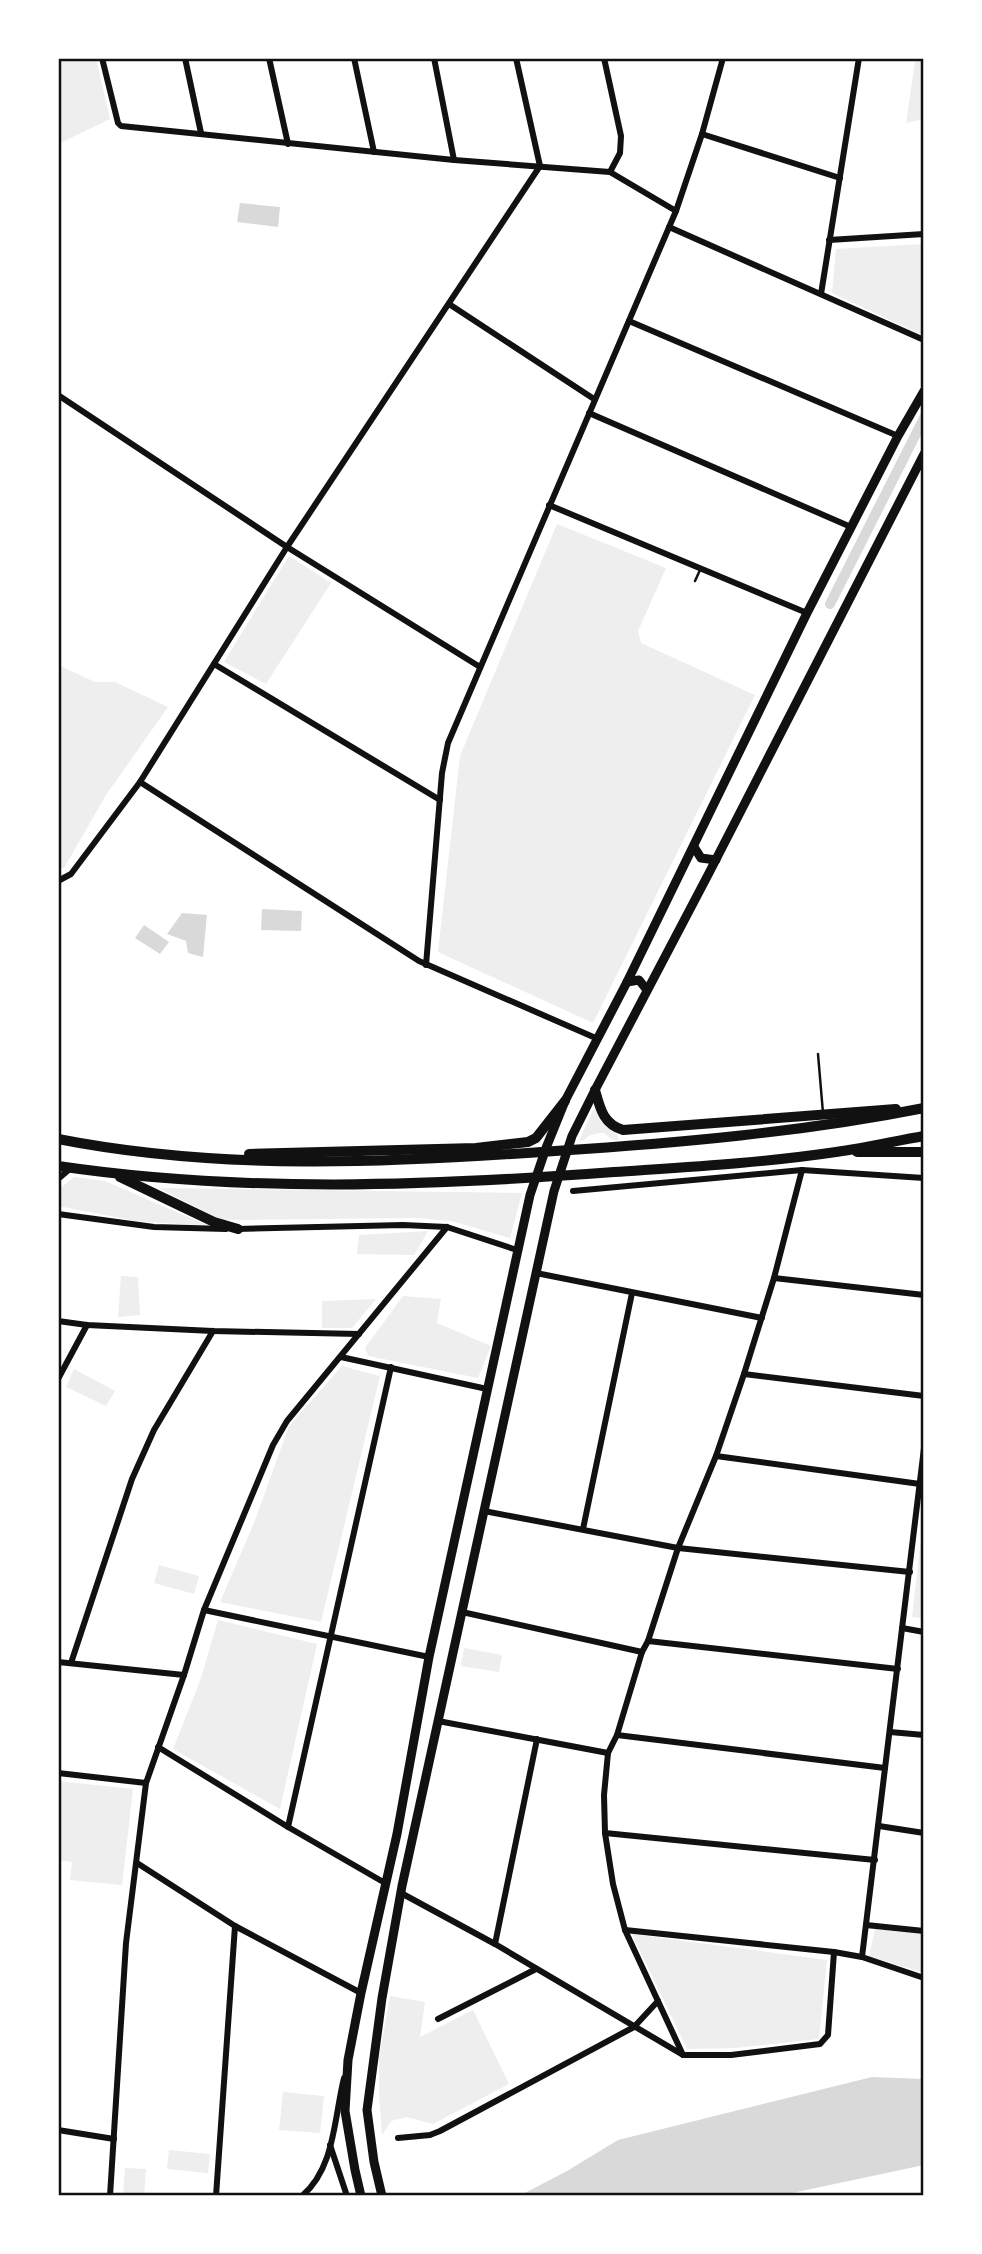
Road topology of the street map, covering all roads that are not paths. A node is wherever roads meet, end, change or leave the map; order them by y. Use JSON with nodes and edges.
{"nodes":[{"id":1,"x":102,"y":58,"type":"edge"},
{"id":2,"x":185,"y":58,"type":"edge"},
{"id":3,"x":269,"y":58,"type":"edge"},
{"id":4,"x":354,"y":58,"type":"edge"},
{"id":5,"x":434,"y":58,"type":"edge"},
{"id":6,"x":516,"y":58,"type":"edge"},
{"id":7,"x":604,"y":58,"type":"edge"},
{"id":8,"x":723,"y":58,"type":"edge"},
{"id":9,"x":859,"y":58,"type":"edge"},
{"id":10,"x":201,"y":133,"type":"junction"},
{"id":11,"x":702,"y":134,"type":"junction"},
{"id":12,"x":288,"y":144,"type":"junction"},
{"id":13,"x":374,"y":152,"type":"junction"},
{"id":14,"x":454,"y":160,"type":"junction"},
{"id":15,"x":540,"y":166,"type":"junction"},
{"id":16,"x":610,"y":172,"type":"junction"},
{"id":17,"x":841,"y":178,"type":"junction"},
{"id":18,"x":676,"y":211,"type":"junction"},
{"id":19,"x":669,"y":228,"type":"junction"},
{"id":20,"x":924,"y":234,"type":"edge"},
{"id":21,"x":830,"y":240,"type":"junction"},
{"id":22,"x":821,"y":294,"type":"junction"},
{"id":23,"x":449,"y":304,"type":"junction"},
{"id":24,"x":629,"y":321,"type":"junction"},
{"id":25,"x":924,"y":341,"type":"edge"},
{"id":26,"x":924,"y":391,"type":"edge"},
{"id":27,"x":58,"y":395,"type":"edge"},
{"id":28,"x":594,"y":399,"type":"junction"},
{"id":29,"x":589,"y":413,"type":"junction"},
{"id":30,"x":898,"y":436,"type":"junction"},
{"id":31,"x":924,"y":454,"type":"edge"},
{"id":32,"x":549,"y":505,"type":"junction"},
{"id":33,"x":851,"y":527,"type":"junction"},
{"id":34,"x":287,"y":547,"type":"junction"},
{"id":35,"x":700,"y":570,"type":"junction"},
{"id":36,"x":695,"y":581,"type":"dead end"},
{"id":37,"x":807,"y":613,"type":"junction"},
{"id":38,"x":214,"y":664,"type":"junction"},
{"id":39,"x":480,"y":667,"type":"junction"},
{"id":40,"x":139,"y":782,"type":"junction"},
{"id":41,"x":440,"y":800,"type":"junction"},
{"id":42,"x":694,"y":847,"type":"junction"},
{"id":43,"x":716,"y":860,"type":"junction"},
{"id":44,"x":58,"y":880,"type":"edge"},
{"id":45,"x":426,"y":965,"type":"junction"},
{"id":46,"x":627,"y":982,"type":"junction"},
{"id":47,"x":647,"y":990,"type":"junction"},
{"id":48,"x":598,"y":1040,"type":"junction"},
{"id":49,"x":818,"y":1054,"type":"dead end"},
{"id":50,"x":595,"y":1090,"type":"junction"},
{"id":51,"x":565,"y":1101,"type":"junction"},
{"id":52,"x":924,"y":1108,"type":"edge"},
{"id":53,"x":824,"y":1115,"type":"junction"},
{"id":54,"x":924,"y":1136,"type":"edge"},
{"id":55,"x":58,"y":1139,"type":"edge"},
{"id":56,"x":839,"y":1152,"type":"junction"},
{"id":57,"x":924,"y":1152,"type":"edge"},
{"id":58,"x":218,"y":1159,"type":"junction"},
{"id":59,"x":58,"y":1166,"type":"edge"},
{"id":60,"x":71,"y":1168,"type":"junction"},
{"id":61,"x":802,"y":1170,"type":"junction"},
{"id":62,"x":117,"y":1175,"type":"junction"},
{"id":63,"x":924,"y":1178,"type":"edge"},
{"id":64,"x":58,"y":1179,"type":"edge"},
{"id":65,"x":573,"y":1191,"type":"dead end"},
{"id":66,"x":58,"y":1214,"type":"edge"},
{"id":67,"x":447,"y":1227,"type":"junction"},
{"id":68,"x":238,"y":1229,"type":"junction"},
{"id":69,"x":517,"y":1250,"type":"junction"},
{"id":70,"x":536,"y":1273,"type":"junction"},
{"id":71,"x":774,"y":1278,"type":"junction"},
{"id":72,"x":632,"y":1293,"type":"junction"},
{"id":73,"x":924,"y":1295,"type":"edge"},
{"id":74,"x":762,"y":1318,"type":"junction"},
{"id":75,"x":58,"y":1321,"type":"edge"},
{"id":76,"x":87,"y":1325,"type":"junction"},
{"id":77,"x":213,"y":1331,"type":"junction"},
{"id":78,"x":359,"y":1334,"type":"junction"},
{"id":79,"x":341,"y":1357,"type":"junction"},
{"id":80,"x":391,"y":1367,"type":"junction"},
{"id":81,"x":744,"y":1374,"type":"junction"},
{"id":82,"x":58,"y":1379,"type":"edge"},
{"id":83,"x":487,"y":1389,"type":"junction"},
{"id":84,"x":924,"y":1396,"type":"edge"},
{"id":85,"x":924,"y":1448,"type":"edge"},
{"id":86,"x":716,"y":1456,"type":"junction"},
{"id":87,"x":920,"y":1484,"type":"junction"},
{"id":88,"x":484,"y":1511,"type":"junction"},
{"id":89,"x":583,"y":1529,"type":"junction"},
{"id":90,"x":678,"y":1548,"type":"junction"},
{"id":91,"x":910,"y":1572,"type":"junction"},
{"id":92,"x":204,"y":1610,"type":"junction"},
{"id":93,"x":462,"y":1612,"type":"junction"},
{"id":94,"x":902,"y":1628,"type":"junction"},
{"id":95,"x":924,"y":1632,"type":"edge"},
{"id":96,"x":330,"y":1636,"type":"junction"},
{"id":97,"x":648,"y":1641,"type":"junction"},
{"id":98,"x":642,"y":1652,"type":"junction"},
{"id":99,"x":429,"y":1657,"type":"junction"},
{"id":100,"x":58,"y":1662,"type":"edge"},
{"id":101,"x":71,"y":1663,"type":"junction"},
{"id":102,"x":898,"y":1669,"type":"junction"},
{"id":103,"x":184,"y":1675,"type":"junction"},
{"id":104,"x":438,"y":1721,"type":"junction"},
{"id":105,"x":890,"y":1732,"type":"junction"},
{"id":106,"x":617,"y":1734,"type":"junction"},
{"id":107,"x":924,"y":1735,"type":"edge"},
{"id":108,"x":537,"y":1739,"type":"junction"},
{"id":109,"x":158,"y":1748,"type":"junction"},
{"id":110,"x":608,"y":1753,"type":"junction"},
{"id":111,"x":885,"y":1768,"type":"junction"},
{"id":112,"x":58,"y":1773,"type":"edge"},
{"id":113,"x":146,"y":1783,"type":"junction"},
{"id":114,"x":879,"y":1826,"type":"junction"},
{"id":115,"x":288,"y":1827,"type":"junction"},
{"id":116,"x":605,"y":1833,"type":"junction"},
{"id":117,"x":924,"y":1833,"type":"edge"},
{"id":118,"x":875,"y":1860,"type":"junction"},
{"id":119,"x":137,"y":1863,"type":"junction"},
{"id":120,"x":385,"y":1883,"type":"junction"},
{"id":121,"x":401,"y":1893,"type":"junction"},
{"id":122,"x":866,"y":1925,"type":"junction"},
{"id":123,"x":235,"y":1926,"type":"junction"},
{"id":124,"x":625,"y":1930,"type":"junction"},
{"id":125,"x":924,"y":1931,"type":"edge"},
{"id":126,"x":495,"y":1944,"type":"junction"},
{"id":127,"x":834,"y":1952,"type":"junction"},
{"id":128,"x":862,"y":1957,"type":"junction"},
{"id":129,"x":536,"y":1969,"type":"junction"},
{"id":130,"x":924,"y":1978,"type":"edge"},
{"id":131,"x":360,"y":1993,"type":"junction"},
{"id":132,"x":658,"y":2001,"type":"junction"},
{"id":133,"x":438,"y":2019,"type":"dead end"},
{"id":134,"x":634,"y":2027,"type":"junction"},
{"id":135,"x":682,"y":2055,"type":"junction"},
{"id":136,"x":348,"y":2060,"type":"junction"},
{"id":137,"x":58,"y":2130,"type":"edge"},
{"id":138,"x":114,"y":2138,"type":"junction"},
{"id":139,"x":398,"y":2138,"type":"dead end"},
{"id":140,"x":330,"y":2143,"type":"junction"},
{"id":141,"x":110,"y":2196,"type":"edge"},
{"id":142,"x":216,"y":2196,"type":"edge"},
{"id":143,"x":302,"y":2196,"type":"edge"},
{"id":144,"x":347,"y":2196,"type":"edge"},
{"id":145,"x":361,"y":2196,"type":"edge"},
{"id":146,"x":382,"y":2196,"type":"edge"}],
"edges":[{"from":1,"to":10,"type":"street"},
{"from":2,"to":10,"type":"street"},
{"from":3,"to":12,"type":"street"},
{"from":4,"to":13,"type":"street"},
{"from":5,"to":14,"type":"street"},
{"from":6,"to":15,"type":"street"},
{"from":7,"to":16,"type":"street"},
{"from":8,"to":11,"type":"street"},
{"from":9,"to":17,"type":"street"},
{"from":10,"to":12,"type":"street"},
{"from":11,"to":17,"type":"street"},
{"from":11,"to":18,"type":"street"},
{"from":12,"to":13,"type":"street"},
{"from":13,"to":14,"type":"street"},
{"from":14,"to":15,"type":"street"},
{"from":15,"to":16,"type":"street"},
{"from":15,"to":23,"type":"street"},
{"from":16,"to":18,"type":"street"},
{"from":17,"to":21,"type":"street"},
{"from":18,"to":19,"type":"street"},
{"from":19,"to":22,"type":"street"},
{"from":19,"to":24,"type":"street"},
{"from":20,"to":21,"type":"street"},
{"from":21,"to":22,"type":"street"},
{"from":22,"to":25,"type":"street"},
{"from":23,"to":28,"type":"street"},
{"from":23,"to":34,"type":"street"},
{"from":24,"to":28,"type":"street"},
{"from":24,"to":30,"type":"street"},
{"from":26,"to":30,"type":"main road"},
{"from":27,"to":34,"type":"street"},
{"from":28,"to":29,"type":"street"},
{"from":29,"to":32,"type":"street"},
{"from":29,"to":33,"type":"street"},
{"from":30,"to":33,"type":"main road"},
{"from":31,"to":43,"type":"main road"},
{"from":32,"to":35,"type":"street"},
{"from":32,"to":39,"type":"street"},
{"from":33,"to":37,"type":"main road"},
{"from":34,"to":38,"type":"street"},
{"from":34,"to":39,"type":"street"},
{"from":35,"to":36,"type":"lane"},
{"from":35,"to":37,"type":"street"},
{"from":37,"to":42,"type":"main road"},
{"from":38,"to":40,"type":"street"},
{"from":38,"to":41,"type":"street"},
{"from":39,"to":41,"type":"street"},
{"from":40,"to":44,"type":"street"},
{"from":40,"to":45,"type":"street"},
{"from":41,"to":45,"type":"street"},
{"from":42,"to":43,"type":"main road"},
{"from":42,"to":46,"type":"main road"},
{"from":43,"to":47,"type":"main road"},
{"from":45,"to":48,"type":"street"},
{"from":46,"to":47,"type":"main road"},
{"from":46,"to":48,"type":"main road"},
{"from":47,"to":50,"type":"main road"},
{"from":48,"to":51,"type":"main road"},
{"from":49,"to":53,"type":"lane"},
{"from":50,"to":53,"type":"main road"},
{"from":50,"to":70,"type":"main road"},
{"from":51,"to":58,"type":"main road"},
{"from":51,"to":69,"type":"main road"},
{"from":52,"to":53,"type":"main road"},
{"from":52,"to":58,"type":"main road"},
{"from":54,"to":56,"type":"main road"},
{"from":55,"to":58,"type":"main road"},
{"from":56,"to":57,"type":"main road"},
{"from":56,"to":62,"type":"main road"},
{"from":59,"to":60,"type":"main road"},
{"from":60,"to":62,"type":"main road"},
{"from":60,"to":64,"type":"street"},
{"from":61,"to":63,"type":"street"},
{"from":61,"to":65,"type":"street"},
{"from":61,"to":71,"type":"street"},
{"from":62,"to":68,"type":"main road"},
{"from":66,"to":68,"type":"street"},
{"from":67,"to":68,"type":"street"},
{"from":67,"to":69,"type":"street"},
{"from":67,"to":78,"type":"street"},
{"from":69,"to":83,"type":"main road"},
{"from":70,"to":72,"type":"street"},
{"from":70,"to":88,"type":"main road"},
{"from":71,"to":73,"type":"street"},
{"from":71,"to":74,"type":"street"},
{"from":72,"to":74,"type":"street"},
{"from":72,"to":89,"type":"street"},
{"from":74,"to":81,"type":"street"},
{"from":75,"to":76,"type":"street"},
{"from":76,"to":77,"type":"street"},
{"from":76,"to":82,"type":"street"},
{"from":77,"to":78,"type":"street"},
{"from":77,"to":101,"type":"street"},
{"from":78,"to":79,"type":"street"},
{"from":79,"to":80,"type":"street"},
{"from":79,"to":92,"type":"street"},
{"from":80,"to":83,"type":"street"},
{"from":80,"to":96,"type":"street"},
{"from":81,"to":84,"type":"street"},
{"from":81,"to":86,"type":"street"},
{"from":83,"to":99,"type":"main road"},
{"from":85,"to":87,"type":"street"},
{"from":86,"to":87,"type":"street"},
{"from":86,"to":90,"type":"street"},
{"from":87,"to":91,"type":"street"},
{"from":88,"to":89,"type":"street"},
{"from":88,"to":93,"type":"main road"},
{"from":89,"to":90,"type":"street"},
{"from":90,"to":91,"type":"street"},
{"from":90,"to":97,"type":"street"},
{"from":91,"to":94,"type":"street"},
{"from":92,"to":96,"type":"street"},
{"from":92,"to":103,"type":"street"},
{"from":93,"to":98,"type":"street"},
{"from":93,"to":104,"type":"main road"},
{"from":94,"to":95,"type":"street"},
{"from":94,"to":102,"type":"street"},
{"from":96,"to":99,"type":"street"},
{"from":96,"to":115,"type":"street"},
{"from":97,"to":98,"type":"street"},
{"from":97,"to":102,"type":"street"},
{"from":98,"to":106,"type":"street"},
{"from":99,"to":120,"type":"main road"},
{"from":100,"to":101,"type":"street"},
{"from":101,"to":103,"type":"street"},
{"from":102,"to":105,"type":"street"},
{"from":103,"to":109,"type":"street"},
{"from":104,"to":108,"type":"street"},
{"from":104,"to":121,"type":"main road"},
{"from":105,"to":107,"type":"street"},
{"from":105,"to":111,"type":"street"},
{"from":106,"to":110,"type":"street"},
{"from":106,"to":111,"type":"street"},
{"from":108,"to":110,"type":"street"},
{"from":108,"to":126,"type":"street"},
{"from":109,"to":113,"type":"street"},
{"from":109,"to":115,"type":"street"},
{"from":110,"to":116,"type":"street"},
{"from":111,"to":114,"type":"street"},
{"from":112,"to":113,"type":"street"},
{"from":113,"to":119,"type":"street"},
{"from":114,"to":117,"type":"street"},
{"from":114,"to":118,"type":"street"},
{"from":115,"to":120,"type":"street"},
{"from":116,"to":118,"type":"street"},
{"from":116,"to":124,"type":"street"},
{"from":118,"to":122,"type":"street"},
{"from":119,"to":123,"type":"street"},
{"from":119,"to":138,"type":"street"},
{"from":120,"to":131,"type":"main road"},
{"from":121,"to":126,"type":"street"},
{"from":121,"to":146,"type":"main road"},
{"from":122,"to":125,"type":"street"},
{"from":122,"to":128,"type":"street"},
{"from":123,"to":131,"type":"street"},
{"from":123,"to":142,"type":"street"},
{"from":124,"to":127,"type":"street"},
{"from":124,"to":132,"type":"street"},
{"from":126,"to":129,"type":"street"},
{"from":127,"to":128,"type":"street"},
{"from":127,"to":135,"type":"street"},
{"from":128,"to":130,"type":"street"},
{"from":129,"to":133,"type":"street"},
{"from":129,"to":134,"type":"street"},
{"from":131,"to":136,"type":"main road"},
{"from":132,"to":134,"type":"street"},
{"from":132,"to":135,"type":"street"},
{"from":134,"to":135,"type":"street"},
{"from":134,"to":139,"type":"street"},
{"from":136,"to":140,"type":"street"},
{"from":136,"to":145,"type":"main road"},
{"from":137,"to":138,"type":"street"},
{"from":138,"to":141,"type":"street"},
{"from":140,"to":143,"type":"street"},
{"from":140,"to":144,"type":"street"}]}
